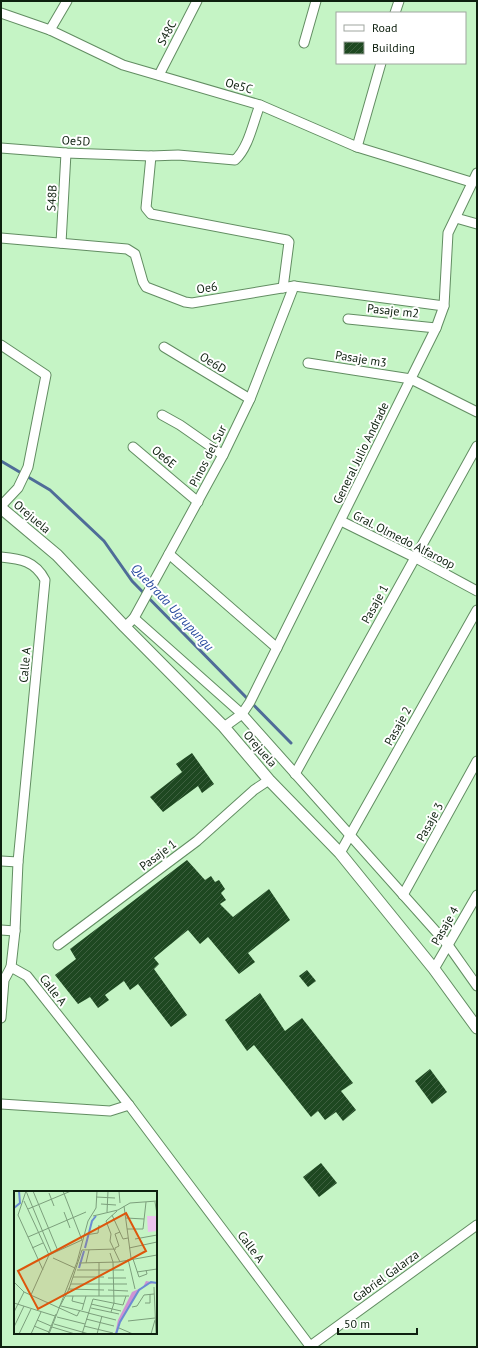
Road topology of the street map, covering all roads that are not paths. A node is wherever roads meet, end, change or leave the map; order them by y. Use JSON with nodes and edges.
{"nodes":[{"id":1,"x":67,"y":1,"type":"edge"},
{"id":2,"x":197,"y":1,"type":"edge"},
{"id":3,"x":316,"y":1,"type":"edge"},
{"id":4,"x":399,"y":1,"type":"edge"},
{"id":5,"x":395,"y":12,"type":"edge"},
{"id":6,"x":1,"y":13,"type":"edge"},
{"id":7,"x":50,"y":30,"type":"junction"},
{"id":8,"x":304,"y":43,"type":"dead end"},
{"id":9,"x":381,"y":64,"type":"edge"},
{"id":10,"x":159,"y":75,"type":"junction"},
{"id":11,"x":260,"y":105,"type":"junction"},
{"id":12,"x":356,"y":147,"type":"junction"},
{"id":13,"x":1,"y":148,"type":"edge"},
{"id":14,"x":66,"y":153,"type":"junction"},
{"id":15,"x":151,"y":156,"type":"junction"},
{"id":16,"x":477,"y":173,"type":"edge"},
{"id":17,"x":471,"y":182,"type":"junction"},
{"id":18,"x":456,"y":218,"type":"junction"},
{"id":19,"x":477,"y":224,"type":"edge"},
{"id":20,"x":1,"y":238,"type":"edge"},
{"id":21,"x":61,"y":243,"type":"junction"},
{"id":22,"x":294,"y":286,"type":"junction"},
{"id":23,"x":283,"y":288,"type":"junction"},
{"id":24,"x":444,"y":306,"type":"junction"},
{"id":25,"x":348,"y":319,"type":"dead end"},
{"id":26,"x":436,"y":328,"type":"junction"},
{"id":27,"x":1,"y":345,"type":"edge"},
{"id":28,"x":164,"y":347,"type":"dead end"},
{"id":29,"x":308,"y":363,"type":"dead end"},
{"id":30,"x":410,"y":379,"type":"junction"},
{"id":31,"x":250,"y":399,"type":"junction"},
{"id":32,"x":477,"y":412,"type":"edge"},
{"id":33,"x":162,"y":415,"type":"dead end"},
{"id":34,"x":477,"y":446,"type":"edge"},
{"id":35,"x":133,"y":448,"type":"dead end"},
{"id":36,"x":223,"y":455,"type":"junction"},
{"id":37,"x":198,"y":502,"type":"junction"},
{"id":38,"x":1,"y":507,"type":"edge"},
{"id":39,"x":341,"y":521,"type":"junction"},
{"id":40,"x":169,"y":554,"type":"junction"},
{"id":41,"x":1,"y":557,"type":"edge"},
{"id":42,"x":414,"y":557,"type":"junction"},
{"id":43,"x":477,"y":591,"type":"edge"},
{"id":44,"x":477,"y":610,"type":"edge"},
{"id":45,"x":134,"y":618,"type":"junction"},
{"id":46,"x":124,"y":627,"type":"junction"},
{"id":47,"x":277,"y":648,"type":"junction"},
{"id":48,"x":242,"y":714,"type":"junction"},
{"id":49,"x":224,"y":727,"type":"junction"},
{"id":50,"x":477,"y":761,"type":"edge"},
{"id":51,"x":295,"y":774,"type":"junction"},
{"id":52,"x":268,"y":780,"type":"junction"},
{"id":53,"x":350,"y":837,"type":"junction"},
{"id":54,"x":340,"y":853,"type":"junction"},
{"id":55,"x":1,"y":861,"type":"edge"},
{"id":56,"x":18,"y":862,"type":"junction"},
{"id":57,"x":403,"y":895,"type":"junction"},
{"id":58,"x":477,"y":895,"type":"edge"},
{"id":59,"x":1,"y":930,"type":"edge"},
{"id":60,"x":15,"y":931,"type":"junction"},
{"id":61,"x":58,"y":945,"type":"dead end"},
{"id":62,"x":448,"y":945,"type":"junction"},
{"id":63,"x":11,"y":967,"type":"junction"},
{"id":64,"x":1,"y":969,"type":"edge"},
{"id":65,"x":434,"y":969,"type":"junction"},
{"id":66,"x":477,"y":986,"type":"edge"},
{"id":67,"x":1,"y":1018,"type":"edge"},
{"id":68,"x":477,"y":1028,"type":"edge"},
{"id":69,"x":1,"y":1104,"type":"edge"},
{"id":70,"x":128,"y":1105,"type":"junction"},
{"id":71,"x":477,"y":1225,"type":"edge"},
{"id":72,"x":309,"y":1346,"type":"edge"}],
"edges":[{"from":1,"to":7,"type":"street"},
{"from":2,"to":10,"type":"street","name":"S48C"},
{"from":3,"to":8,"type":"street"},
{"from":4,"to":5,"type":"street"},
{"from":6,"to":7,"type":"street","name":"Oe5C"},
{"from":7,"to":10,"type":"street","name":"Oe5C"},
{"from":9,"to":12,"type":"street"},
{"from":10,"to":11,"type":"street","name":"Oe5C"},
{"from":11,"to":12,"type":"street","name":"Oe5C"},
{"from":11,"to":15,"type":"street","name":"Oe5D"},
{"from":12,"to":17,"type":"street","name":"Oe5C"},
{"from":13,"to":14,"type":"street","name":"Oe5D"},
{"from":14,"to":15,"type":"street","name":"Oe5D"},
{"from":14,"to":21,"type":"street","name":"S48B"},
{"from":15,"to":23,"type":"street"},
{"from":16,"to":17,"type":"street","name":"General Julio Andrade"},
{"from":17,"to":18,"type":"street","name":"General Julio Andrade"},
{"from":18,"to":19,"type":"street"},
{"from":18,"to":24,"type":"street","name":"General Julio Andrade"},
{"from":20,"to":21,"type":"street","name":"Oe6"},
{"from":21,"to":23,"type":"street","name":"Oe6"},
{"from":22,"to":23,"type":"street","name":"Oe6"},
{"from":22,"to":24,"type":"street","name":"Oe6"},
{"from":22,"to":31,"type":"street","name":"Pinos del Sur"},
{"from":24,"to":26,"type":"street","name":"General Julio Andrade"},
{"from":25,"to":26,"type":"street","name":"Pasaje m2"},
{"from":26,"to":30,"type":"street","name":"General Julio Andrade"},
{"from":27,"to":38,"type":"street"},
{"from":28,"to":31,"type":"street","name":"Oe6D"},
{"from":29,"to":30,"type":"street","name":"Pasaje m3"},
{"from":30,"to":32,"type":"street","name":"Pasaje m3"},
{"from":30,"to":39,"type":"street","name":"General Julio Andrade"},
{"from":31,"to":36,"type":"street","name":"Pinos del Sur"},
{"from":33,"to":36,"type":"street"},
{"from":34,"to":42,"type":"street","name":"Pasaje 1"},
{"from":35,"to":37,"type":"street","name":"Oe6E"},
{"from":36,"to":37,"type":"street","name":"Pinos del Sur"},
{"from":37,"to":40,"type":"street","name":"Pinos del Sur"},
{"from":38,"to":46,"type":"street","name":"Orejuela"},
{"from":39,"to":42,"type":"street","name":"Gral. Olmedo Alfaroop"},
{"from":39,"to":47,"type":"street","name":"General Julio Andrade"},
{"from":40,"to":45,"type":"street","name":"Pinos del Sur"},
{"from":40,"to":47,"type":"street"},
{"from":41,"to":56,"type":"street","name":"Calle A"},
{"from":42,"to":43,"type":"street","name":"Gral. Olmedo Alfaroop"},
{"from":42,"to":51,"type":"street","name":"Pasaje 1"},
{"from":44,"to":53,"type":"street","name":"Pasaje 2"},
{"from":45,"to":46,"type":"street","name":"Pinos del Sur"},
{"from":45,"to":48,"type":"street"},
{"from":46,"to":49,"type":"street","name":"Orejuela"},
{"from":47,"to":48,"type":"street","name":"General Julio Andrade"},
{"from":48,"to":49,"type":"street","name":"General Julio Andrade"},
{"from":48,"to":51,"type":"street"},
{"from":49,"to":52,"type":"street","name":"Orejuela"},
{"from":50,"to":57,"type":"street","name":"Pasaje 3"},
{"from":51,"to":53,"type":"street"},
{"from":52,"to":54,"type":"street","name":"Orejuela"},
{"from":52,"to":61,"type":"street","name":"Pasaje 1"},
{"from":53,"to":54,"type":"street","name":"Pasaje 2"},
{"from":53,"to":57,"type":"street"},
{"from":54,"to":65,"type":"street","name":"Orejuela"},
{"from":55,"to":56,"type":"street"},
{"from":56,"to":60,"type":"street","name":"Calle A"},
{"from":57,"to":62,"type":"street"},
{"from":58,"to":62,"type":"street","name":"Pasaje 4"},
{"from":59,"to":60,"type":"street"},
{"from":60,"to":63,"type":"street","name":"Calle A"},
{"from":62,"to":65,"type":"street","name":"Pasaje 4"},
{"from":62,"to":66,"type":"street"},
{"from":63,"to":64,"type":"street"},
{"from":63,"to":67,"type":"street"},
{"from":63,"to":70,"type":"street","name":"Calle A"},
{"from":65,"to":68,"type":"street","name":"Orejuela"},
{"from":69,"to":70,"type":"street"},
{"from":70,"to":72,"type":"street","name":"Calle A"},
{"from":71,"to":72,"type":"street","name":"Gabriel Galarza"}]}
